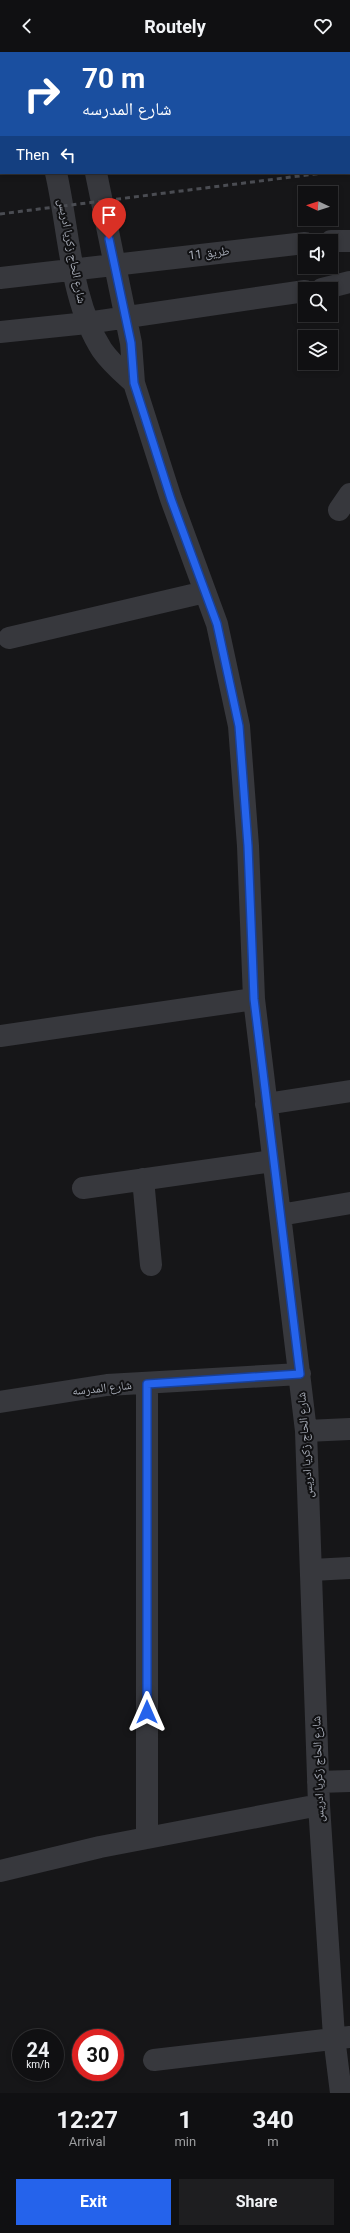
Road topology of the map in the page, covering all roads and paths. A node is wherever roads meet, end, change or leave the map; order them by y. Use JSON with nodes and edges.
{"nodes":[{"id":1,"x":56,"y":174,"type":"edge"},
{"id":2,"x":96,"y":174,"type":"edge"},
{"id":3,"x":338,"y":241,"type":"edge"},
{"id":4,"x":350,"y":241,"type":"edge"},
{"id":5,"x":298,"y":243,"type":"edge"},
{"id":6,"x":114,"y":264,"type":"junction"},
{"id":7,"x":73,"y":270,"type":"junction"},
{"id":8,"x":0,"y":278,"type":"edge"},
{"id":9,"x":350,"y":282,"type":"edge"},
{"id":10,"x":338,"y":285,"type":"edge"},
{"id":11,"x":298,"y":292,"type":"edge"},
{"id":12,"x":126,"y":317,"type":"junction"},
{"id":13,"x":87,"y":323,"type":"junction"},
{"id":14,"x":0,"y":332,"type":"edge"},
{"id":15,"x":134,"y":383,"type":"junction"},
{"id":16,"x":206,"y":592,"type":"junction"},
{"id":17,"x":9,"y":638,"type":"dead end"},
{"id":18,"x":254,"y":999,"type":"junction"},
{"id":19,"x":0,"y":1036,"type":"edge"},
{"id":20,"x":350,"y":1092,"type":"edge"},
{"id":21,"x":266,"y":1104,"type":"junction"},
{"id":22,"x":273,"y":1161,"type":"junction"},
{"id":23,"x":142,"y":1179,"type":"junction"},
{"id":24,"x":83,"y":1188,"type":"dead end"},
{"id":25,"x":350,"y":1203,"type":"edge"},
{"id":26,"x":280,"y":1214,"type":"junction"},
{"id":27,"x":152,"y":1265,"type":"dead end"},
{"id":28,"x":300,"y":1374,"type":"junction"},
{"id":29,"x":147,"y":1384,"type":"junction"},
{"id":30,"x":0,"y":1402,"type":"edge"},
{"id":31,"x":350,"y":1429,"type":"edge"},
{"id":32,"x":306,"y":1431,"type":"junction"},
{"id":33,"x":350,"y":1568,"type":"edge"},
{"id":34,"x":312,"y":1570,"type":"junction"},
{"id":35,"x":350,"y":1781,"type":"edge"},
{"id":36,"x":318,"y":1782,"type":"junction"},
{"id":37,"x":319,"y":1806,"type":"junction"},
{"id":38,"x":147,"y":1838,"type":"junction"},
{"id":39,"x":0,"y":1871,"type":"edge"},
{"id":40,"x":342,"y":2037,"type":"edge"},
{"id":41,"x":154,"y":2060,"type":"dead end"},
{"id":42,"x":341,"y":2093,"type":"edge"}],
"edges":[{"from":1,"to":7,"type":"street","name":"شارع الحاج زكريا ادريس"},
{"from":2,"to":6,"type":"street","name":"شارع الحاج زكريا ادريس"},
{"from":3,"to":4,"type":"street"},
{"from":5,"to":6,"type":"street","name":"طريق 11"},
{"from":6,"to":7,"type":"street","name":"طريق 11"},
{"from":6,"to":12,"type":"street","name":"شارع الحاج زكريا ادريس"},
{"from":7,"to":8,"type":"street","name":"طريق 11"},
{"from":7,"to":13,"type":"street","name":"شارع الحاج زكريا ادريس"},
{"from":9,"to":10,"type":"street"},
{"from":11,"to":12,"type":"street"},
{"from":12,"to":13,"type":"street"},
{"from":12,"to":15,"type":"street","name":"شارع الحاج زكريا ادريس"},
{"from":13,"to":14,"type":"street"},
{"from":13,"to":15,"type":"street","name":"شارع الحاج زكريا ادريس"},
{"from":15,"to":16,"type":"street","name":"شارع الحاج زكريا ادريس"},
{"from":16,"to":17,"type":"street"},
{"from":16,"to":18,"type":"street","name":"شارع الحاج زكريا ادريس"},
{"from":18,"to":19,"type":"street"},
{"from":18,"to":21,"type":"street","name":"شارع الحاج زكريا ادريس"},
{"from":20,"to":21,"type":"street"},
{"from":21,"to":22,"type":"street","name":"شارع الحاج زكريا ادريس"},
{"from":22,"to":23,"type":"street"},
{"from":22,"to":26,"type":"street","name":"شارع الحاج زكريا ادريس"},
{"from":23,"to":24,"type":"street"},
{"from":23,"to":27,"type":"street"},
{"from":25,"to":26,"type":"street"},
{"from":26,"to":28,"type":"street","name":"شارع الحاج زكريا ادريس"},
{"from":28,"to":29,"type":"street","name":"شارع المدرسه"},
{"from":28,"to":32,"type":"street","name":"شارع الحاج زكريا ادريس"},
{"from":29,"to":30,"type":"street","name":"شارع المدرسه"},
{"from":29,"to":38,"type":"street"},
{"from":31,"to":32,"type":"street"},
{"from":32,"to":34,"type":"street","name":"شارع الحاج زكريا ادريس"},
{"from":33,"to":34,"type":"street"},
{"from":34,"to":36,"type":"street","name":"شارع الحاج زكريا ادريس"},
{"from":35,"to":36,"type":"street"},
{"from":36,"to":37,"type":"street","name":"شارع الحاج زكريا ادريس"},
{"from":37,"to":38,"type":"street"},
{"from":37,"to":40,"type":"street","name":"شارع الحاج زكريا ادريس"},
{"from":38,"to":39,"type":"street"},
{"from":40,"to":41,"type":"street"},
{"from":40,"to":42,"type":"street","name":"شارع الحاج زكريا ادريس"}]}
